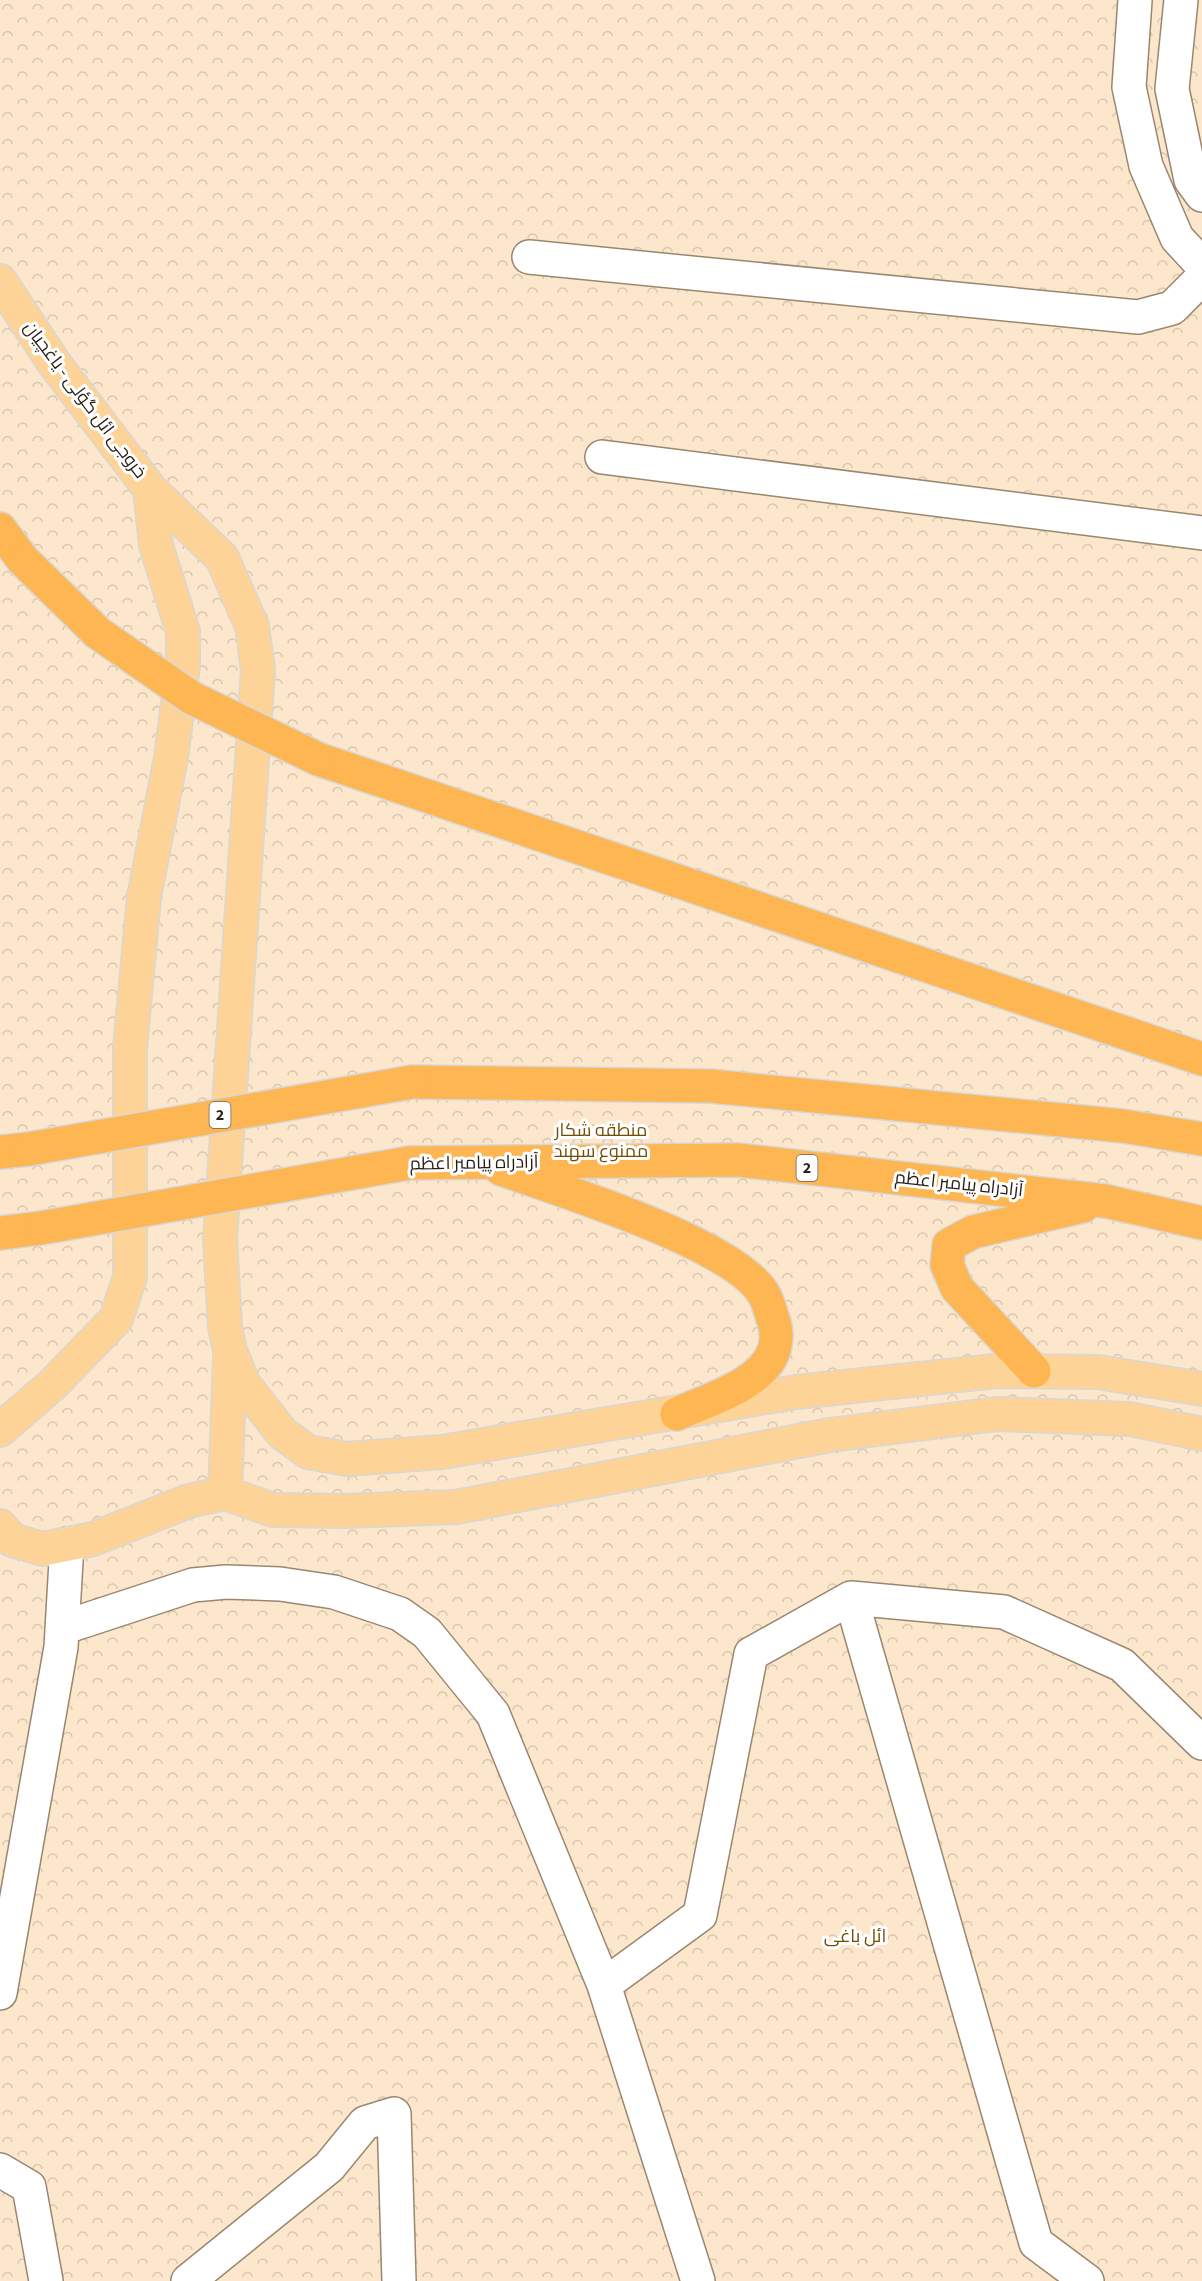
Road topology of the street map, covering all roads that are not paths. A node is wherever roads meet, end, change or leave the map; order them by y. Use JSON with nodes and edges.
{"nodes":[{"id":1,"x":1135,"y":0,"type":"edge"},
{"id":2,"x":1188,"y":6,"type":"edge"},
{"id":3,"x":1202,"y":195,"type":"edge"},
{"id":4,"x":530,"y":257,"type":"dead end"},
{"id":5,"x":1202,"y":265,"type":"edge"},
{"id":6,"x":1202,"y":278,"type":"edge"},
{"id":7,"x":0,"y":281,"type":"edge"},
{"id":8,"x":602,"y":457,"type":"dead end"},
{"id":9,"x":150,"y":489,"type":"junction"},
{"id":10,"x":0,"y":529,"type":"edge"},
{"id":11,"x":1202,"y":533,"type":"edge"},
{"id":12,"x":1202,"y":1059,"type":"edge"},
{"id":13,"x":1202,"y":1139,"type":"edge"},
{"id":14,"x":15,"y":1150,"type":"edge"},
{"id":15,"x":479,"y":1161,"type":"junction"},
{"id":16,"x":1105,"y":1201,"type":"junction"},
{"id":17,"x":1202,"y":1223,"type":"edge"},
{"id":18,"x":0,"y":1233,"type":"edge"},
{"id":19,"x":230,"y":1351,"type":"junction"},
{"id":20,"x":1034,"y":1371,"type":"junction"},
{"id":21,"x":1202,"y":1389,"type":"edge"},
{"id":22,"x":677,"y":1414,"type":"junction"},
{"id":23,"x":0,"y":1431,"type":"edge"},
{"id":24,"x":1202,"y":1434,"type":"edge"},
{"id":25,"x":225,"y":1493,"type":"junction"},
{"id":26,"x":4,"y":1532,"type":"edge"},
{"id":27,"x":67,"y":1544,"type":"junction"},
{"id":28,"x":851,"y":1598,"type":"junction"},
{"id":29,"x":62,"y":1628,"type":"junction"},
{"id":30,"x":1202,"y":1743,"type":"edge"},
{"id":31,"x":604,"y":1985,"type":"junction"},
{"id":32,"x":0,"y":1993,"type":"edge"},
{"id":33,"x":0,"y":2170,"type":"edge"},
{"id":34,"x":46,"y":2281,"type":"edge"},
{"id":35,"x":188,"y":2281,"type":"edge"},
{"id":36,"x":399,"y":2281,"type":"edge"},
{"id":37,"x":698,"y":2281,"type":"edge"},
{"id":38,"x":1087,"y":2281,"type":"edge"}],
"edges":[{"from":1,"to":5,"type":"street"},
{"from":2,"to":3,"type":"street"},
{"from":4,"to":6,"type":"street"},
{"from":7,"to":9,"type":"main road","name":"خروجی ائل گؤلی - یاغچیان"},
{"from":8,"to":11,"type":"street"},
{"from":9,"to":19,"type":"main road","name":"خروجی ائل گؤلی - یاغچیان"},
{"from":9,"to":23,"type":"main road"},
{"from":10,"to":12,"type":"highway","bridge":true},
{"from":13,"to":14,"type":"highway","number":"2","bridge":true},
{"from":15,"to":16,"type":"highway","name":"آزادراه پیامبر اعظم","number":"2"},
{"from":15,"to":18,"type":"highway","name":"آزادراه پیامبر اعظم","number":"2","bridge":true},
{"from":15,"to":22,"type":"highway"},
{"from":16,"to":17,"type":"highway","name":"آزادراه پیامبر اعظم","number":"2"},
{"from":16,"to":20,"type":"highway"},
{"from":19,"to":22,"type":"main road"},
{"from":19,"to":25,"type":"main road"},
{"from":20,"to":21,"type":"main road"},
{"from":20,"to":22,"type":"main road"},
{"from":24,"to":25,"type":"main road"},
{"from":25,"to":27,"type":"main road"},
{"from":26,"to":27,"type":"main road"},
{"from":27,"to":29,"type":"street"},
{"from":28,"to":30,"type":"street"},
{"from":28,"to":31,"type":"street"},
{"from":28,"to":38,"type":"street"},
{"from":29,"to":31,"type":"street"},
{"from":29,"to":32,"type":"street"},
{"from":31,"to":37,"type":"street"},
{"from":33,"to":34,"type":"street"},
{"from":35,"to":36,"type":"street"}]}
